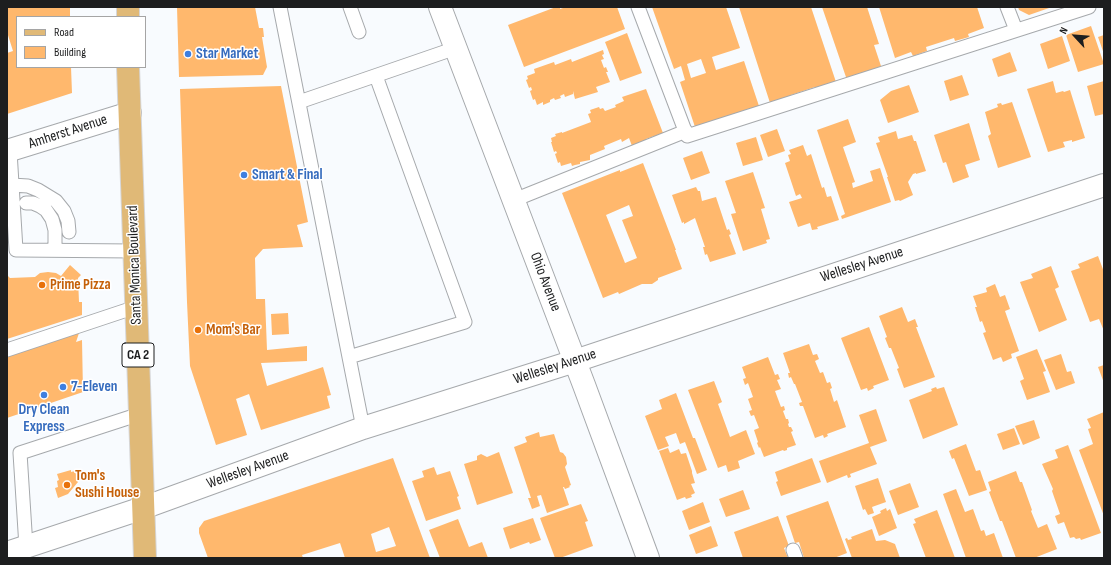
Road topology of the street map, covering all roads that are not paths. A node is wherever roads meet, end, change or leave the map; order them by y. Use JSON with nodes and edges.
{"nodes":[{"id":1,"x":280,"y":7,"type":"edge"},
{"id":2,"x":350,"y":7,"type":"edge"},
{"id":3,"x":440,"y":7,"type":"edge"},
{"id":4,"x":638,"y":7,"type":"edge"},
{"id":5,"x":1007,"y":7,"type":"edge"},
{"id":6,"x":1089,"y":7,"type":"edge"},
{"id":7,"x":1016,"y":30,"type":"junction"},
{"id":8,"x":359,"y":32,"type":"dead end"},
{"id":9,"x":456,"y":48,"type":"junction"},
{"id":10,"x":128,"y":68,"type":"edge"},
{"id":11,"x":376,"y":76,"type":"junction"},
{"id":12,"x":299,"y":102,"type":"junction"},
{"id":13,"x":130,"y":113,"type":"junction"},
{"id":14,"x":686,"y":131,"type":"junction"},
{"id":15,"x":8,"y":151,"type":"edge"},
{"id":16,"x":1104,"y":184,"type":"edge"},
{"id":17,"x":12,"y":185,"type":"junction"},
{"id":18,"x":514,"y":200,"type":"junction"},
{"id":19,"x":26,"y":203,"type":"dead end"},
{"id":20,"x":69,"y":232,"type":"dead end"},
{"id":21,"x":54,"y":250,"type":"junction"},
{"id":22,"x":134,"y":251,"type":"junction"},
{"id":23,"x":136,"y":307,"type":"junction"},
{"id":24,"x":7,"y":350,"type":"edge"},
{"id":25,"x":349,"y":357,"type":"junction"},
{"id":26,"x":575,"y":361,"type":"junction"},
{"id":27,"x":140,"y":414,"type":"junction"},
{"id":28,"x":363,"y":428,"type":"junction"},
{"id":29,"x":143,"y":508,"type":"junction"},
{"id":30,"x":16,"y":550,"type":"edge"},
{"id":31,"x":145,"y":558,"type":"edge"},
{"id":32,"x":648,"y":558,"type":"edge"}],
"edges":[{"from":1,"to":12,"type":"lane"},
{"from":2,"to":8,"type":"lane"},
{"from":3,"to":9,"type":"street","name":"Ohio Avenue"},
{"from":4,"to":14,"type":"lane"},
{"from":5,"to":7,"type":"lane"},
{"from":6,"to":7,"type":"lane"},
{"from":7,"to":14,"type":"lane"},
{"from":9,"to":11,"type":"lane"},
{"from":9,"to":18,"type":"street","name":"Ohio Avenue"},
{"from":10,"to":13,"type":"main road","name":"Santa Monica Boulevard","number":"CA 2"},
{"from":11,"to":12,"type":"lane"},
{"from":11,"to":25,"type":"lane"},
{"from":12,"to":25,"type":"lane"},
{"from":13,"to":15,"type":"street","name":"Amherst Avenue"},
{"from":13,"to":22,"type":"main road","name":"Santa Monica Boulevard","number":"CA 2"},
{"from":14,"to":18,"type":"lane"},
{"from":15,"to":17,"type":"lane"},
{"from":16,"to":26,"type":"street","name":"Wellesley Avenue"},
{"from":17,"to":20,"type":"lane"},
{"from":17,"to":21,"type":"lane"},
{"from":18,"to":26,"type":"street","name":"Ohio Avenue"},
{"from":19,"to":21,"type":"lane"},
{"from":21,"to":22,"type":"lane"},
{"from":22,"to":23,"type":"main road","name":"Santa Monica Boulevard","number":"CA 2"},
{"from":23,"to":24,"type":"lane"},
{"from":23,"to":27,"type":"main road","name":"Santa Monica Boulevard","number":"CA 2"},
{"from":25,"to":28,"type":"lane"},
{"from":26,"to":28,"type":"street","name":"Wellesley Avenue"},
{"from":26,"to":32,"type":"street","name":"Ohio Avenue"},
{"from":27,"to":29,"type":"main road","name":"Santa Monica Boulevard","number":"CA 2"},
{"from":27,"to":30,"type":"lane"},
{"from":28,"to":29,"type":"street","name":"Wellesley Avenue"},
{"from":29,"to":30,"type":"street","name":"Wellesley Avenue"},
{"from":29,"to":31,"type":"main road","name":"Santa Monica Boulevard","number":"CA 2"}]}
